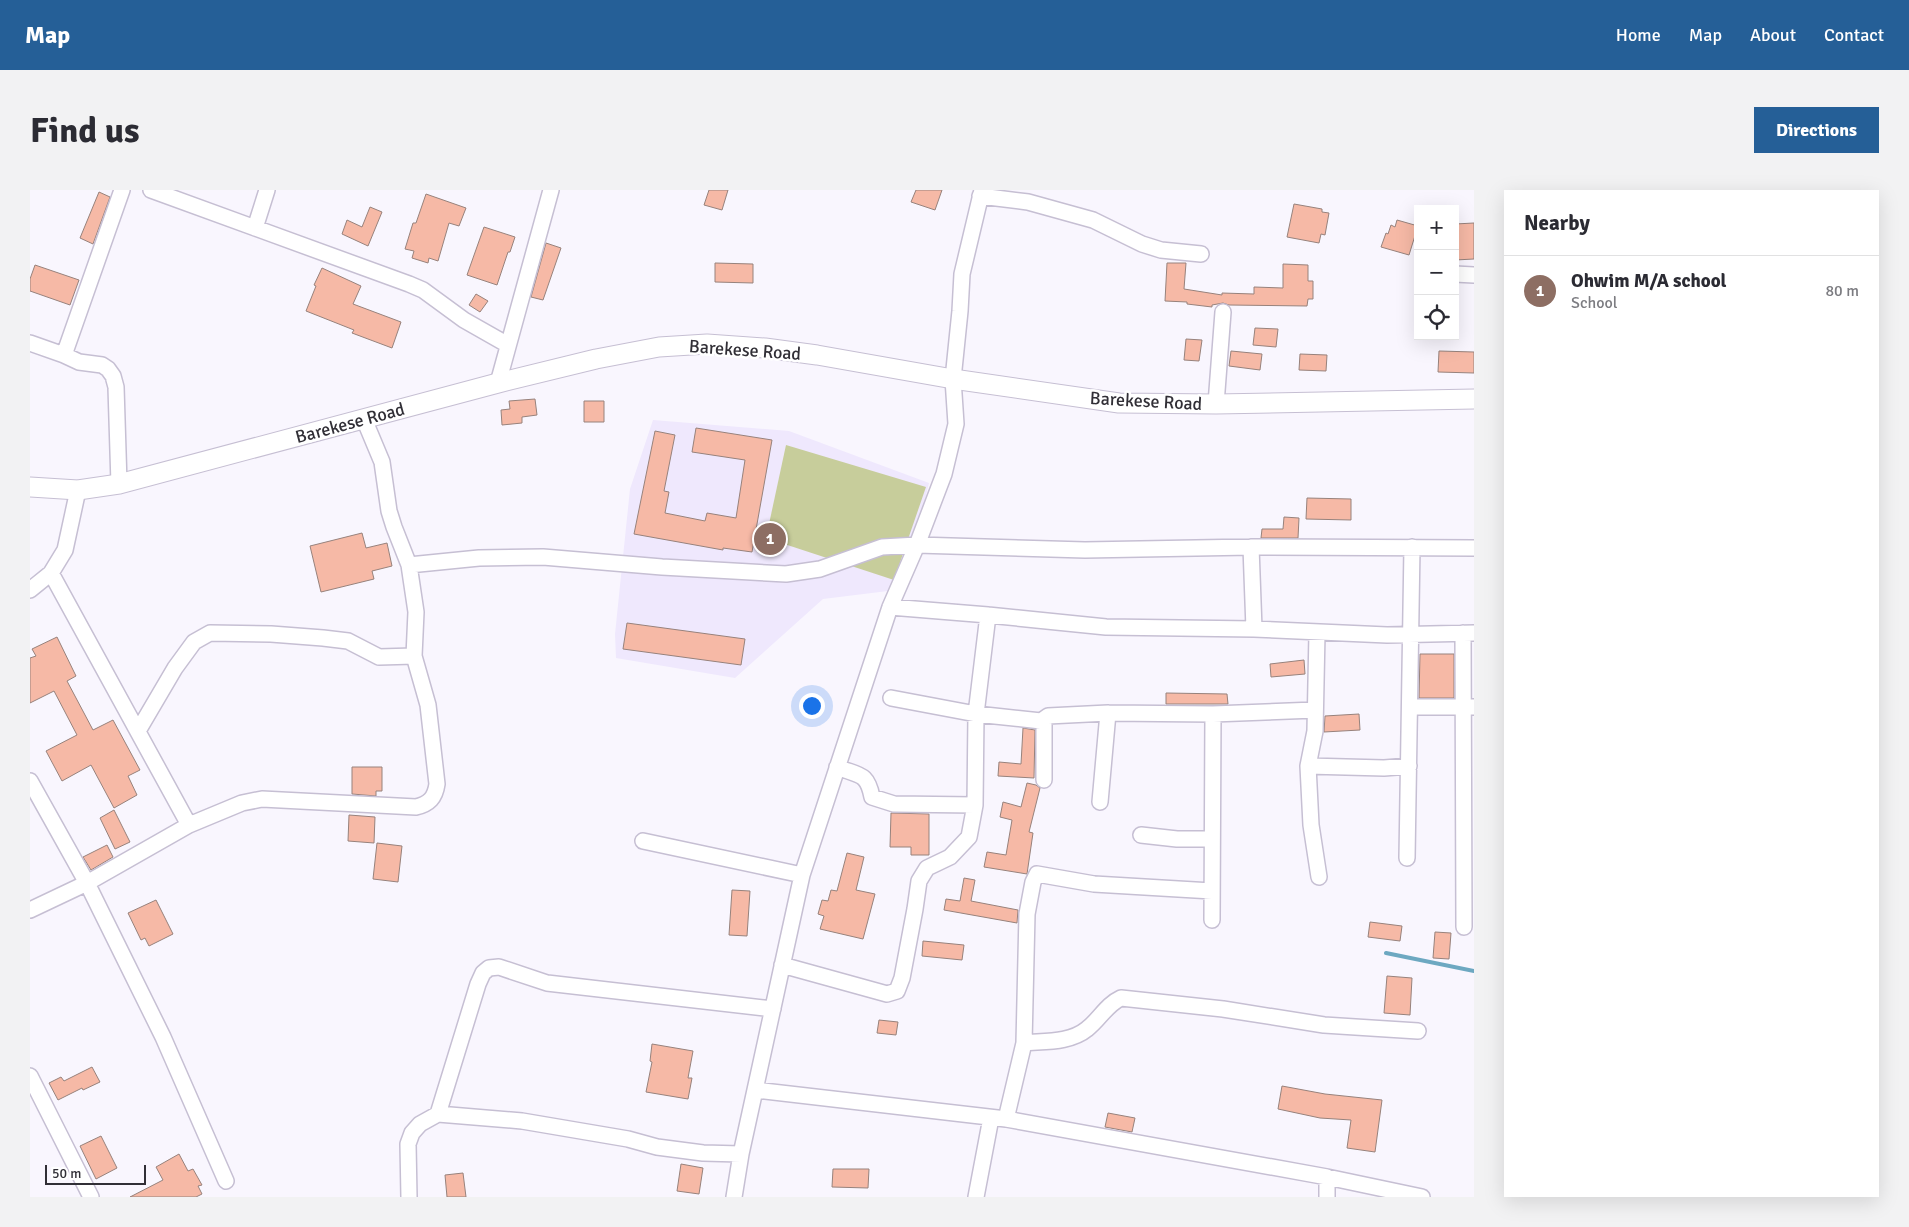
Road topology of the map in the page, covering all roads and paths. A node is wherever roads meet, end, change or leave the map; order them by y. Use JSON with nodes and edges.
{"nodes":[{"id":1,"x":122,"y":190,"type":"edge"},
{"id":2,"x":151,"y":190,"type":"edge"},
{"id":3,"x":267,"y":190,"type":"edge"},
{"id":4,"x":550,"y":190,"type":"edge"},
{"id":5,"x":981,"y":193,"type":"edge"},
{"id":6,"x":255,"y":228,"type":"junction"},
{"id":7,"x":1201,"y":254,"type":"dead end"},
{"id":8,"x":1459,"y":274,"type":"edge"},
{"id":9,"x":1474,"y":276,"type":"edge"},
{"id":10,"x":1223,"y":312,"type":"dead end"},
{"id":11,"x":30,"y":344,"type":"edge"},
{"id":12,"x":508,"y":345,"type":"junction"},
{"id":13,"x":64,"y":355,"type":"junction"},
{"id":14,"x":953,"y":379,"type":"junction"},
{"id":15,"x":498,"y":383,"type":"junction"},
{"id":16,"x":1474,"y":399,"type":"edge"},
{"id":17,"x":1216,"y":404,"type":"junction"},
{"id":18,"x":364,"y":419,"type":"junction"},
{"id":19,"x":119,"y":484,"type":"junction"},
{"id":20,"x":30,"y":487,"type":"edge"},
{"id":21,"x":78,"y":490,"type":"junction"},
{"id":22,"x":917,"y":545,"type":"junction"},
{"id":23,"x":1252,"y":547,"type":"junction"},
{"id":24,"x":1412,"y":547,"type":"junction"},
{"id":25,"x":1474,"y":548,"type":"edge"},
{"id":26,"x":409,"y":565,"type":"junction"},
{"id":27,"x":51,"y":573,"type":"junction"},
{"id":28,"x":30,"y":590,"type":"edge"},
{"id":29,"x":890,"y":606,"type":"junction"},
{"id":30,"x":988,"y":614,"type":"junction"},
{"id":31,"x":1254,"y":630,"type":"junction"},
{"id":32,"x":1317,"y":633,"type":"junction"},
{"id":33,"x":1468,"y":633,"type":"edge"},
{"id":34,"x":1411,"y":634,"type":"junction"},
{"id":35,"x":414,"y":656,"type":"junction"},
{"id":36,"x":891,"y":698,"type":"dead end"},
{"id":37,"x":1410,"y":707,"type":"junction"},
{"id":38,"x":1469,"y":707,"type":"edge"},
{"id":39,"x":1315,"y":710,"type":"junction"},
{"id":40,"x":1108,"y":713,"type":"junction"},
{"id":41,"x":976,"y":714,"type":"junction"},
{"id":42,"x":1213,"y":714,"type":"junction"},
{"id":43,"x":1041,"y":721,"type":"junction"},
{"id":44,"x":138,"y":731,"type":"junction"},
{"id":45,"x":1308,"y":766,"type":"junction"},
{"id":46,"x":1409,"y":766,"type":"junction"},
{"id":47,"x":837,"y":768,"type":"junction"},
{"id":48,"x":1044,"y":780,"type":"dead end"},
{"id":49,"x":30,"y":781,"type":"edge"},
{"id":50,"x":1100,"y":802,"type":"dead end"},
{"id":51,"x":975,"y":805,"type":"junction"},
{"id":52,"x":189,"y":825,"type":"junction"},
{"id":53,"x":1142,"y":834,"type":"dead end"},
{"id":54,"x":1212,"y":839,"type":"junction"},
{"id":55,"x":643,"y":841,"type":"dead end"},
{"id":56,"x":1407,"y":858,"type":"dead end"},
{"id":57,"x":802,"y":875,"type":"junction"},
{"id":58,"x":1319,"y":877,"type":"dead end"},
{"id":59,"x":88,"y":883,"type":"junction"},
{"id":60,"x":1212,"y":891,"type":"junction"},
{"id":61,"x":30,"y":910,"type":"edge"},
{"id":62,"x":1212,"y":920,"type":"dead end"},
{"id":63,"x":1464,"y":927,"type":"dead end"},
{"id":64,"x":782,"y":965,"type":"junction"},
{"id":65,"x":773,"y":1009,"type":"junction"},
{"id":66,"x":1418,"y":1031,"type":"dead end"},
{"id":67,"x":1024,"y":1043,"type":"junction"},
{"id":68,"x":30,"y":1076,"type":"edge"},
{"id":69,"x":755,"y":1090,"type":"junction"},
{"id":70,"x":438,"y":1114,"type":"junction"},
{"id":71,"x":998,"y":1118,"type":"junction"},
{"id":72,"x":741,"y":1154,"type":"junction"},
{"id":73,"x":1328,"y":1177,"type":"junction"},
{"id":74,"x":226,"y":1181,"type":"dead end"},
{"id":75,"x":91,"y":1197,"type":"edge"},
{"id":76,"x":409,"y":1197,"type":"edge"},
{"id":77,"x":734,"y":1197,"type":"edge"},
{"id":78,"x":976,"y":1197,"type":"edge"},
{"id":79,"x":1327,"y":1197,"type":"edge"},
{"id":80,"x":1422,"y":1197,"type":"edge"}],
"edges":[{"from":1,"to":13,"type":"street"},
{"from":2,"to":6,"type":"street"},
{"from":3,"to":6,"type":"street"},
{"from":4,"to":12,"type":"street"},
{"from":5,"to":7,"type":"street"},
{"from":5,"to":14,"type":"street"},
{"from":6,"to":12,"type":"street"},
{"from":8,"to":9,"type":"street"},
{"from":10,"to":17,"type":"street"},
{"from":11,"to":13,"type":"street"},
{"from":12,"to":15,"type":"street"},
{"from":13,"to":19,"type":"street"},
{"from":14,"to":15,"type":"main road","name":"Barekese Road"},
{"from":14,"to":17,"type":"main road","name":"Barekese Road"},
{"from":14,"to":22,"type":"street"},
{"from":15,"to":18,"type":"main road","name":"Barekese Road"},
{"from":16,"to":17,"type":"main road","name":"Barekese Road"},
{"from":18,"to":19,"type":"main road","name":"Barekese Road"},
{"from":18,"to":26,"type":"street"},
{"from":19,"to":21,"type":"main road","name":"Barekese Road"},
{"from":20,"to":21,"type":"main road","name":"Barekese Road"},
{"from":21,"to":27,"type":"street"},
{"from":22,"to":23,"type":"street"},
{"from":22,"to":26,"type":"street"},
{"from":22,"to":29,"type":"street"},
{"from":23,"to":24,"type":"street"},
{"from":23,"to":31,"type":"street"},
{"from":24,"to":25,"type":"street"},
{"from":24,"to":34,"type":"street"},
{"from":26,"to":35,"type":"street"},
{"from":27,"to":28,"type":"street"},
{"from":27,"to":44,"type":"street"},
{"from":29,"to":30,"type":"street"},
{"from":29,"to":47,"type":"street"},
{"from":30,"to":31,"type":"street"},
{"from":30,"to":41,"type":"street"},
{"from":31,"to":32,"type":"street"},
{"from":32,"to":34,"type":"street"},
{"from":32,"to":39,"type":"street"},
{"from":33,"to":34,"type":"street"},
{"from":33,"to":38,"type":"street"},
{"from":34,"to":37,"type":"street"},
{"from":35,"to":44,"type":"street"},
{"from":35,"to":52,"type":"street"},
{"from":36,"to":41,"type":"street"},
{"from":37,"to":38,"type":"street"},
{"from":37,"to":46,"type":"street"},
{"from":38,"to":63,"type":"street"},
{"from":39,"to":42,"type":"street"},
{"from":39,"to":45,"type":"street"},
{"from":40,"to":42,"type":"street"},
{"from":40,"to":43,"type":"street"},
{"from":40,"to":50,"type":"street"},
{"from":41,"to":43,"type":"street"},
{"from":41,"to":51,"type":"street"},
{"from":42,"to":54,"type":"street"},
{"from":43,"to":48,"type":"street"},
{"from":44,"to":52,"type":"street"},
{"from":45,"to":46,"type":"street"},
{"from":45,"to":58,"type":"street"},
{"from":46,"to":56,"type":"street"},
{"from":47,"to":51,"type":"street"},
{"from":47,"to":57,"type":"street"},
{"from":49,"to":59,"type":"street"},
{"from":51,"to":64,"type":"street"},
{"from":52,"to":59,"type":"street"},
{"from":53,"to":54,"type":"street"},
{"from":54,"to":60,"type":"street"},
{"from":55,"to":57,"type":"street"},
{"from":57,"to":64,"type":"street"},
{"from":59,"to":61,"type":"street"},
{"from":59,"to":74,"type":"street"},
{"from":60,"to":62,"type":"street"},
{"from":60,"to":67,"type":"street"},
{"from":64,"to":65,"type":"street"},
{"from":65,"to":69,"type":"street"},
{"from":65,"to":70,"type":"street"},
{"from":66,"to":67,"type":"street"},
{"from":67,"to":71,"type":"street"},
{"from":68,"to":75,"type":"street"},
{"from":69,"to":71,"type":"street"},
{"from":69,"to":72,"type":"street"},
{"from":70,"to":72,"type":"street"},
{"from":70,"to":76,"type":"street"},
{"from":71,"to":73,"type":"street"},
{"from":71,"to":78,"type":"street"},
{"from":72,"to":77,"type":"street"},
{"from":73,"to":79,"type":"street"},
{"from":73,"to":80,"type":"street"}]}
